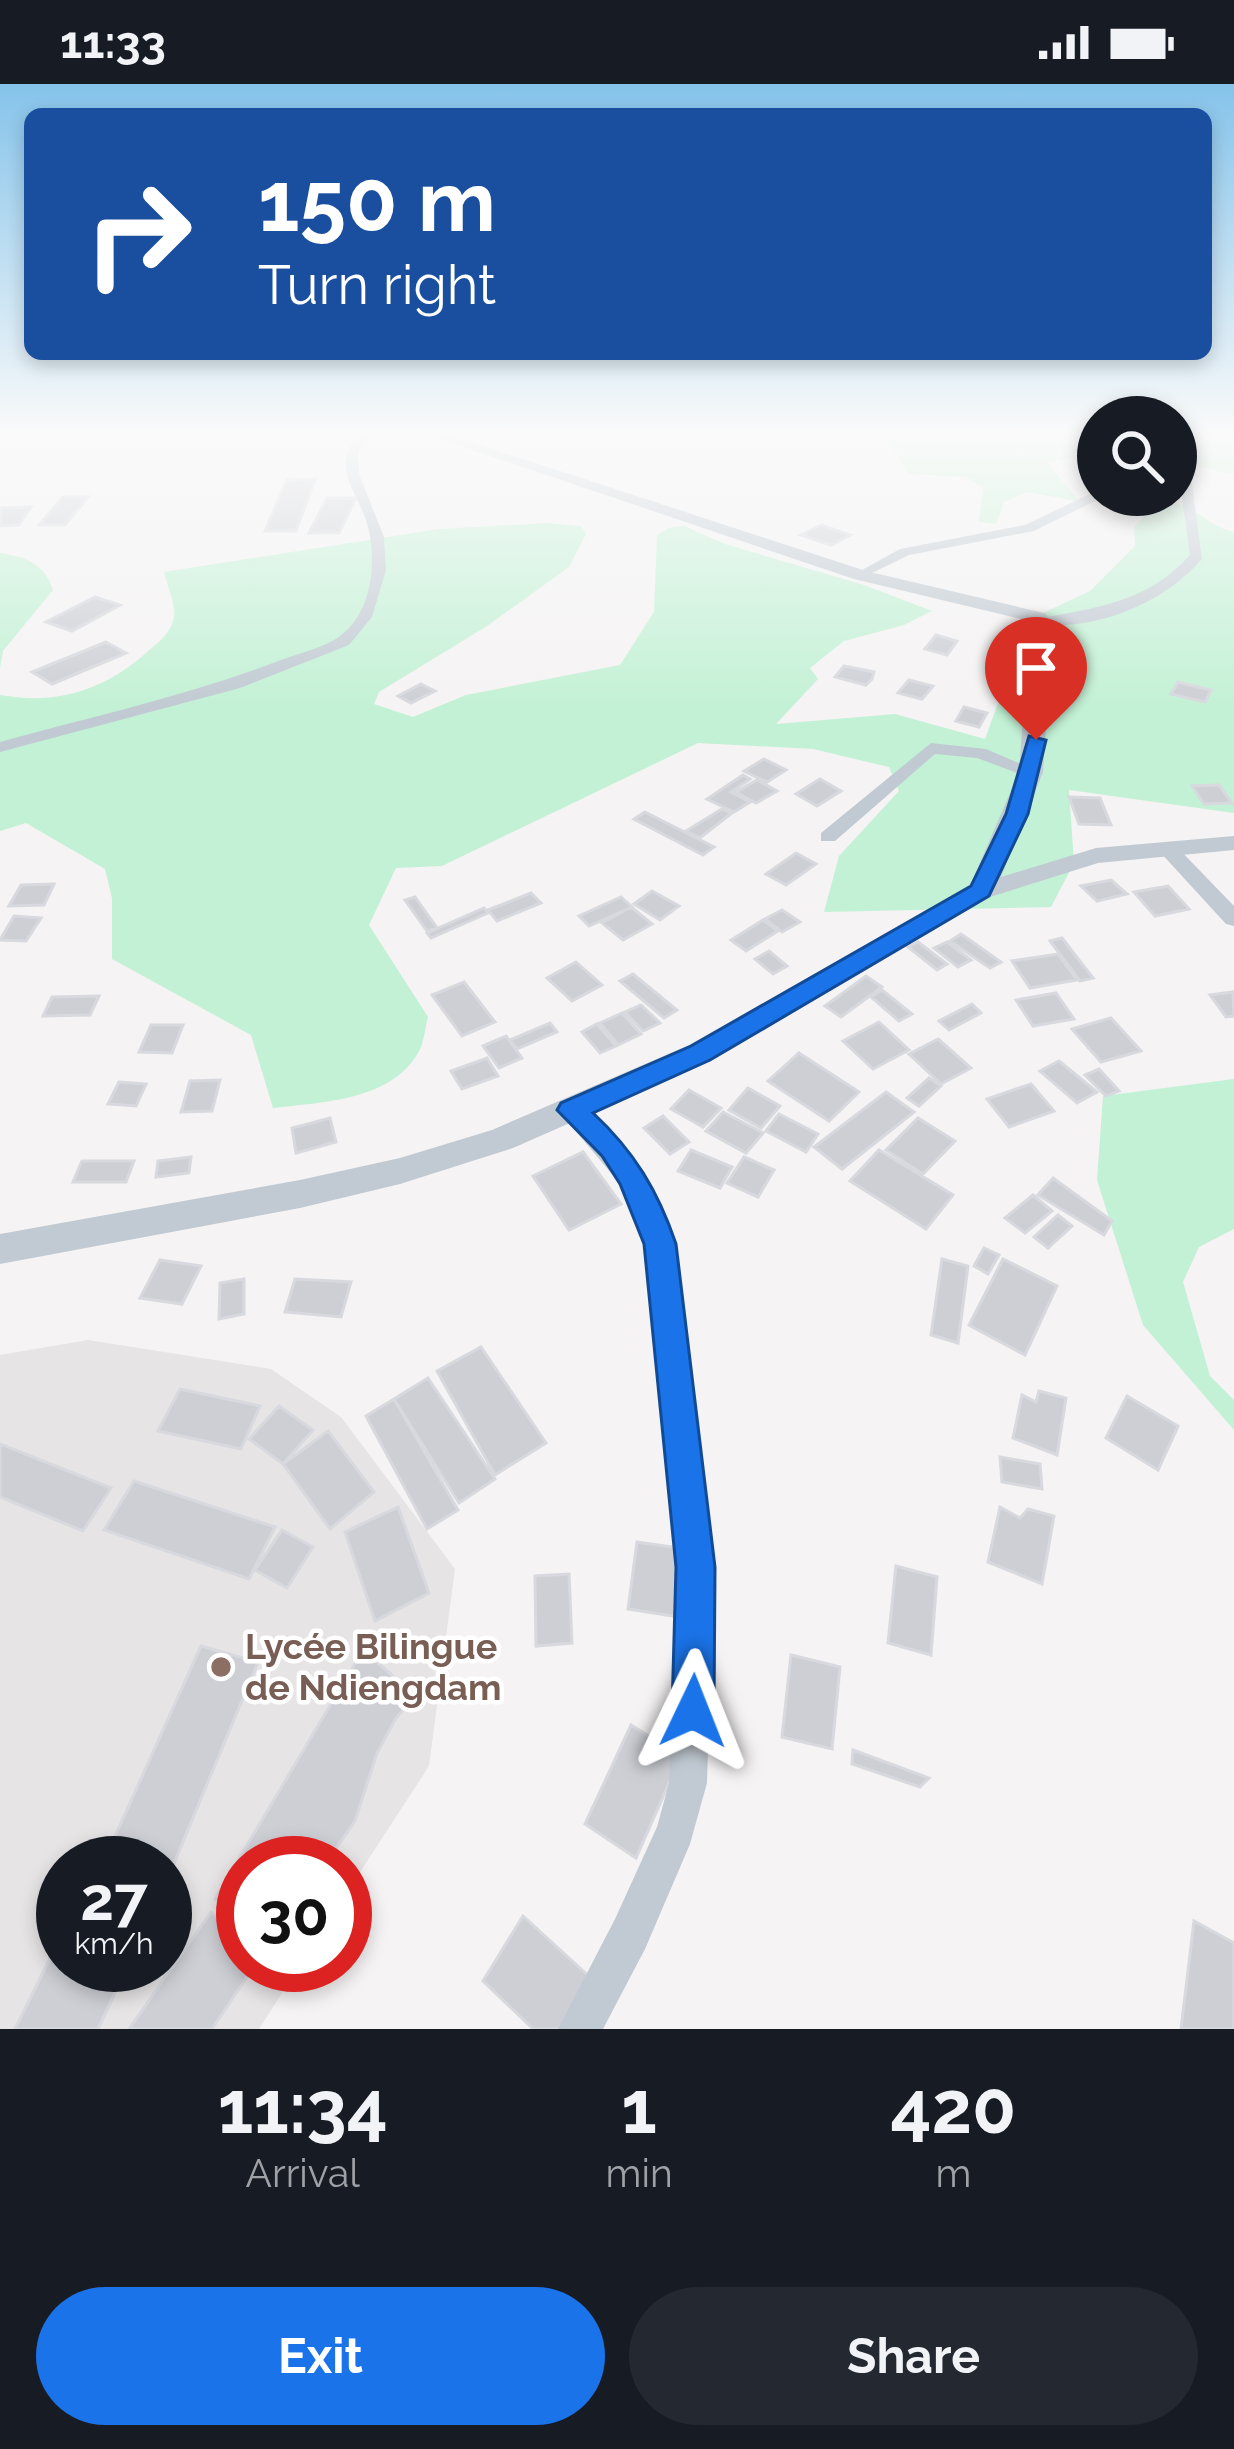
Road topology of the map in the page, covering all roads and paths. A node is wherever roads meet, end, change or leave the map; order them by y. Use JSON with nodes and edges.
{"nodes":[{"id":1,"x":374,"y":527,"type":"edge"},
{"id":2,"x":714,"y":527,"type":"edge"},
{"id":3,"x":1029,"y":527,"type":"edge"},
{"id":4,"x":1191,"y":527,"type":"edge"},
{"id":5,"x":860,"y":575,"type":"junction"},
{"id":6,"x":1043,"y":622,"type":"junction"},
{"id":7,"x":0,"y":747,"type":"edge"},
{"id":8,"x":1031,"y":772,"type":"junction"},
{"id":9,"x":827,"y":837,"type":"dead end"},
{"id":10,"x":1234,"y":843,"type":"edge"},
{"id":11,"x":1167,"y":848,"type":"junction"},
{"id":12,"x":981,"y":891,"type":"junction"},
{"id":13,"x":1234,"y":919,"type":"edge"},
{"id":14,"x":571,"y":1110,"type":"junction"},
{"id":15,"x":0,"y":1249,"type":"edge"},
{"id":16,"x":580,"y":2029,"type":"edge"}],
"edges":[{"from":1,"to":7,"type":"street"},
{"from":2,"to":5,"type":"street"},
{"from":3,"to":5,"type":"street"},
{"from":4,"to":6,"type":"street"},
{"from":5,"to":6,"type":"street"},
{"from":6,"to":8,"type":"street"},
{"from":8,"to":9,"type":"street"},
{"from":8,"to":12,"type":"street"},
{"from":10,"to":11,"type":"street"},
{"from":11,"to":12,"type":"street"},
{"from":11,"to":13,"type":"street"},
{"from":12,"to":14,"type":"street"},
{"from":14,"to":15,"type":"street"},
{"from":14,"to":16,"type":"street"}]}
